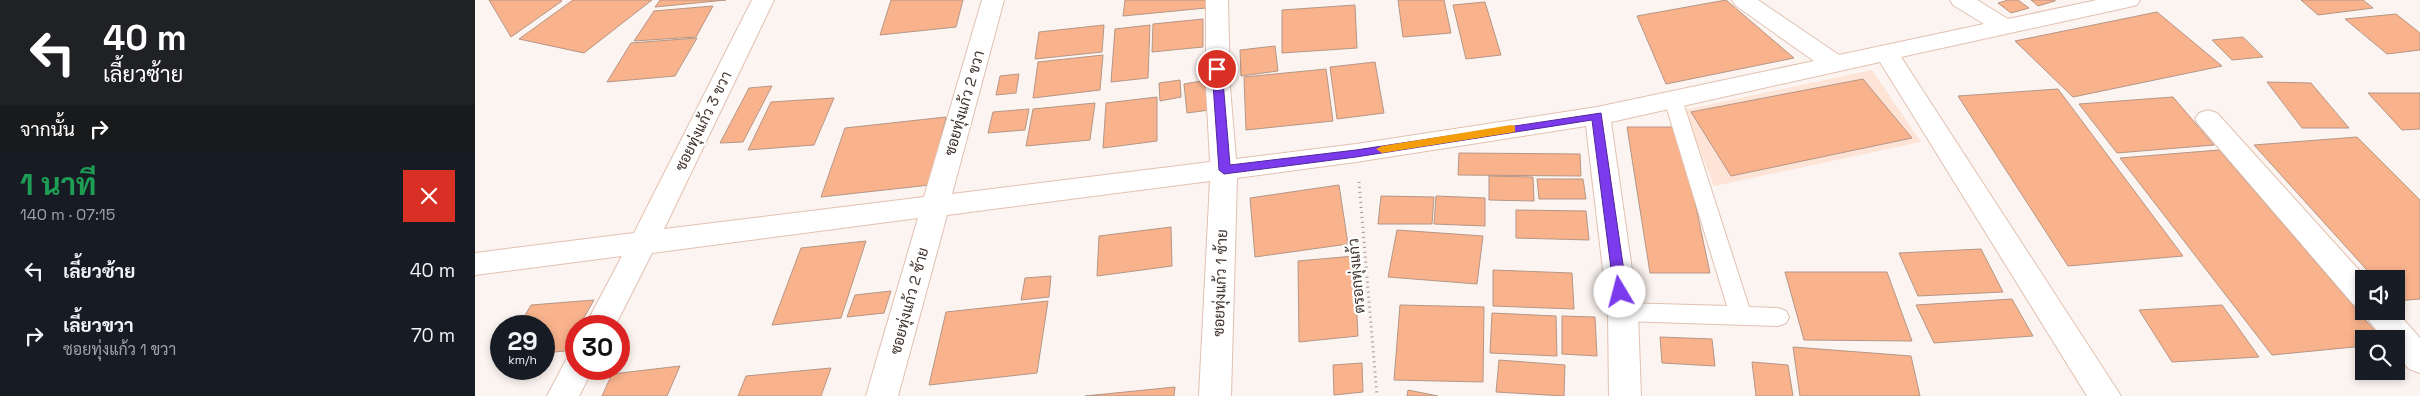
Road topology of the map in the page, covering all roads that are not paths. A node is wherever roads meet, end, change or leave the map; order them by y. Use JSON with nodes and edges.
{"nodes":[{"id":1,"x":763,"y":0,"type":"edge"},
{"id":2,"x":993,"y":0,"type":"edge"},
{"id":3,"x":1217,"y":0,"type":"edge"},
{"id":4,"x":1743,"y":0,"type":"edge"},
{"id":5,"x":1961,"y":0,"type":"edge"},
{"id":6,"x":2129,"y":0,"type":"edge"},
{"id":7,"x":2005,"y":27,"type":"junction"},
{"id":8,"x":1886,"y":53,"type":"junction"},
{"id":9,"x":1835,"y":64,"type":"junction"},
{"id":10,"x":1673,"y":99,"type":"junction"},
{"id":11,"x":1597,"y":116,"type":"junction"},
{"id":12,"x":2207,"y":119,"type":"dead end"},
{"id":13,"x":1224,"y":170,"type":"junction"},
{"id":14,"x":935,"y":206,"type":"junction"},
{"id":15,"x":643,"y":243,"type":"junction"},
{"id":16,"x":475,"y":264,"type":"edge"},
{"id":17,"x":2355,"y":286,"type":"edge"},
{"id":18,"x":1623,"y":312,"type":"junction"},
{"id":19,"x":606,"y":315,"type":"edge"},
{"id":20,"x":1741,"y":316,"type":"junction"},
{"id":21,"x":1778,"y":317,"type":"dead end"},
{"id":22,"x":2385,"y":320,"type":"edge"},
{"id":23,"x":2420,"y":360,"type":"edge"},
{"id":24,"x":571,"y":380,"type":"edge"},
{"id":25,"x":563,"y":396,"type":"edge"},
{"id":26,"x":883,"y":396,"type":"edge"},
{"id":27,"x":1215,"y":396,"type":"edge"},
{"id":28,"x":1625,"y":396,"type":"edge"},
{"id":29,"x":2105,"y":396,"type":"edge"}],
"edges":[{"from":1,"to":15,"type":"street","name":"ซอยทุ่งแก้ว 3 ขวา"},
{"from":2,"to":14,"type":"street","name":"ซอยทุ่งแก้ว 2 ขวา"},
{"from":3,"to":13,"type":"street","name":"ซอยทุ่งแก้ว 1 ซ้าย"},
{"from":4,"to":9,"type":"street"},
{"from":5,"to":7,"type":"street"},
{"from":6,"to":7,"type":"street"},
{"from":7,"to":8,"type":"street"},
{"from":8,"to":9,"type":"street"},
{"from":8,"to":29,"type":"street"},
{"from":9,"to":10,"type":"street"},
{"from":10,"to":11,"type":"street"},
{"from":10,"to":20,"type":"lane"},
{"from":11,"to":13,"type":"street"},
{"from":11,"to":18,"type":"street"},
{"from":12,"to":17,"type":"street"},
{"from":13,"to":14,"type":"street"},
{"from":13,"to":27,"type":"street","name":"ซอยทุ่งแก้ว 1 ซ้าย"},
{"from":14,"to":15,"type":"street"},
{"from":14,"to":26,"type":"street","name":"ซอยทุ่งแก้ว 2 ซ้าย"},
{"from":15,"to":16,"type":"street"},
{"from":15,"to":19,"type":"street","name":"ซอยทุ่งแก้ว 3 ขวา"},
{"from":18,"to":20,"type":"lane"},
{"from":18,"to":28,"type":"street"},
{"from":20,"to":21,"type":"lane"},
{"from":22,"to":23,"type":"street"},
{"from":24,"to":25,"type":"street"}]}
